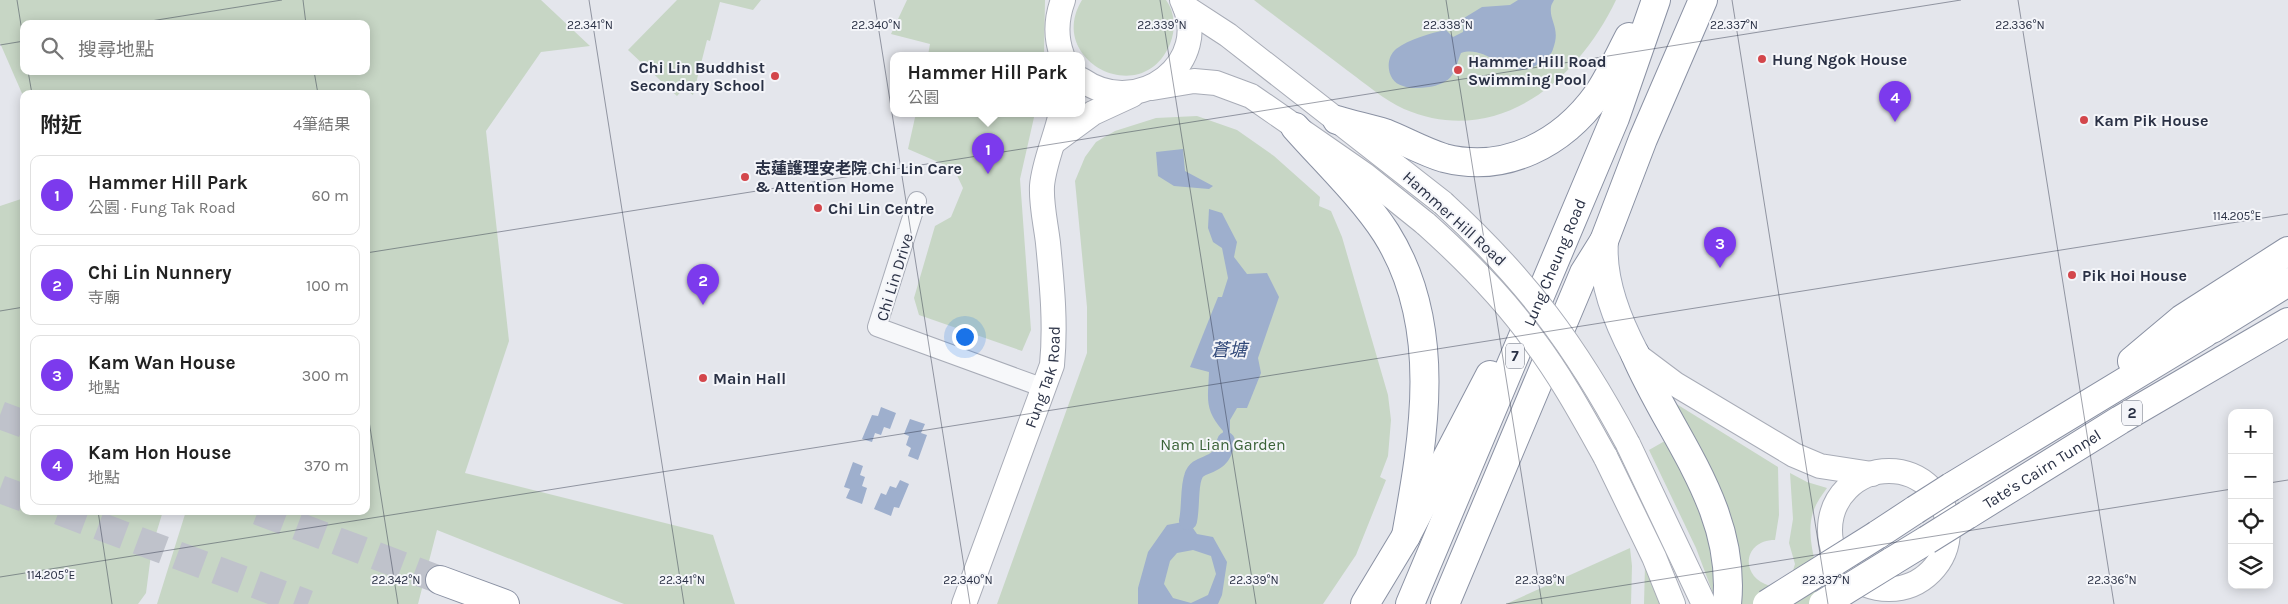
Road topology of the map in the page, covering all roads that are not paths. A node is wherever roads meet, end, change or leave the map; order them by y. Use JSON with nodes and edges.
{"nodes":[{"id":1,"x":1654,"y":0,"type":"edge"},
{"id":2,"x":1703,"y":0,"type":"edge"},
{"id":3,"x":1183,"y":3,"type":"edge"},
{"id":4,"x":1060,"y":4,"type":"edge"},
{"id":5,"x":1061,"y":52,"type":"edge"},
{"id":6,"x":1085,"y":82,"type":"edge"},
{"id":7,"x":1145,"y":90,"type":"junction"},
{"id":8,"x":1060,"y":117,"type":"edge"},
{"id":9,"x":1337,"y":120,"type":"junction"},
{"id":10,"x":1295,"y":126,"type":"junction"},
{"id":11,"x":1055,"y":141,"type":"junction"},
{"id":12,"x":917,"y":201,"type":"dead end"},
{"id":13,"x":1604,"y":241,"type":"junction"},
{"id":14,"x":2288,"y":251,"type":"edge"},
{"id":15,"x":1558,"y":254,"type":"junction"},
{"id":16,"x":2288,"y":282,"type":"edge"},
{"id":17,"x":2288,"y":322,"type":"edge"},
{"id":18,"x":1635,"y":354,"type":"junction"},
{"id":19,"x":1044,"y":388,"type":"junction"},
{"id":20,"x":2068,"y":415,"type":"junction"},
{"id":21,"x":1872,"y":474,"type":"junction"},
{"id":22,"x":1406,"y":536,"type":"junction"},
{"id":23,"x":1834,"y":550,"type":"junction"},
{"id":24,"x":440,"y":580,"type":"tunnel mouth"},
{"id":25,"x":1897,"y":596,"type":"edge"},
{"id":26,"x":1411,"y":600,"type":"edge"},
{"id":27,"x":505,"y":604,"type":"edge"},
{"id":28,"x":964,"y":604,"type":"edge"},
{"id":29,"x":1365,"y":604,"type":"edge"},
{"id":30,"x":1445,"y":604,"type":"edge"},
{"id":31,"x":1673,"y":604,"type":"edge"},
{"id":32,"x":1704,"y":604,"type":"edge"},
{"id":33,"x":1727,"y":604,"type":"edge"},
{"id":34,"x":1767,"y":604,"type":"edge"},
{"id":35,"x":1823,"y":604,"type":"edge"},
{"id":36,"x":1843,"y":604,"type":"edge"}],
"edges":[{"from":1,"to":9,"type":"main road"},
{"from":1,"to":15,"type":"main road","name":"Lung Cheung Road","number":"7"},
{"from":2,"to":13,"type":"main road","name":"Lung Cheung Road","number":"7"},
{"from":3,"to":7,"type":"main road"},
{"from":3,"to":9,"type":"main road","name":"Hammer Hill Road"},
{"from":4,"to":5,"type":"main road"},
{"from":6,"to":7,"type":"main road"},
{"from":7,"to":10,"type":"main road","name":"Hammer Hill Road"},
{"from":7,"to":11,"type":"main road"},
{"from":8,"to":11,"type":"main road","name":"Fung Tak Road"},
{"from":9,"to":32,"type":"main road","name":"Hammer Hill Road","bridge":true},
{"from":10,"to":22,"type":"main road"},
{"from":10,"to":31,"type":"main road","name":"Hammer Hill Road","bridge":true},
{"from":11,"to":19,"type":"main road","name":"Fung Tak Road"},
{"from":12,"to":19,"type":"street","name":"Chi Lin Drive"},
{"from":13,"to":18,"type":"main road","name":"Lung Cheung Road"},
{"from":13,"to":30,"type":"main road","name":"Lung Cheung Road","number":"7"},
{"from":14,"to":20,"type":"main road"},
{"from":15,"to":22,"type":"main road"},
{"from":15,"to":26,"type":"main road","name":"Lung Cheung Road","number":"7"},
{"from":16,"to":20,"type":"main road","name":"Tate's Cairn Tunnel","number":"2"},
{"from":17,"to":35,"type":"main road","name":"Tate's Cairn Tunnel","number":"2","bridge":true},
{"from":18,"to":21,"type":"main road","name":"Lung Cheung Road"},
{"from":18,"to":33,"type":"main road"},
{"from":19,"to":28,"type":"main road","name":"Fung Tak Road"},
{"from":20,"to":34,"type":"main road","name":"Tate's Cairn Tunnel","number":"2","bridge":true},
{"from":21,"to":23,"type":"main road"},
{"from":21,"to":25,"type":"main road"},
{"from":22,"to":29,"type":"main road"},
{"from":23,"to":25,"type":"main road"},
{"from":23,"to":36,"type":"street"},
{"from":24,"to":27,"type":"main road"}]}
